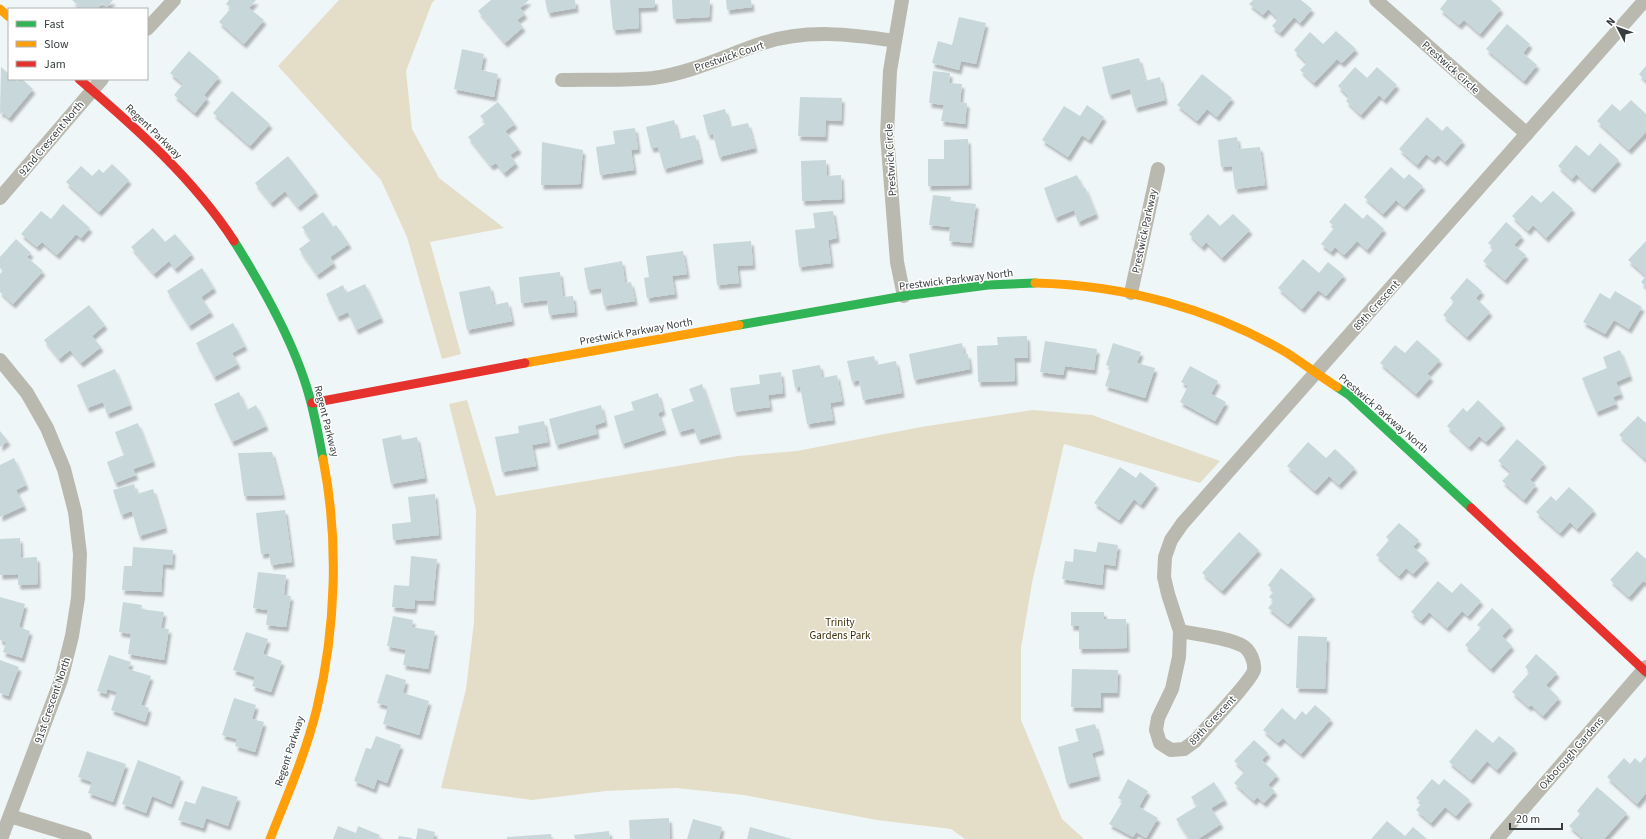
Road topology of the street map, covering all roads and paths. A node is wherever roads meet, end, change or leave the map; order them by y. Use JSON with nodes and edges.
{"nodes":[{"id":1,"x":174,"y":0,"type":"edge"},
{"id":2,"x":902,"y":0,"type":"edge"},
{"id":3,"x":1376,"y":0,"type":"edge"},
{"id":4,"x":1645,"y":0,"type":"edge"},
{"id":5,"x":0,"y":8,"type":"edge"},
{"id":6,"x":8,"y":15,"type":"edge"},
{"id":7,"x":148,"y":28,"type":"edge"},
{"id":8,"x":895,"y":41,"type":"junction"},
{"id":9,"x":80,"y":80,"type":"edge"},
{"id":10,"x":101,"y":80,"type":"edge"},
{"id":11,"x":562,"y":80,"type":"dead end"},
{"id":12,"x":92,"y":90,"type":"junction"},
{"id":13,"x":1527,"y":134,"type":"junction"},
{"id":14,"x":1158,"y":169,"type":"dead end"},
{"id":15,"x":0,"y":198,"type":"edge"},
{"id":16,"x":1131,"y":294,"type":"junction"},
{"id":17,"x":904,"y":296,"type":"junction"},
{"id":18,"x":0,"y":360,"type":"edge"},
{"id":19,"x":1316,"y":372,"type":"junction"},
{"id":20,"x":312,"y":403,"type":"junction"},
{"id":21,"x":1180,"y":631,"type":"junction"},
{"id":22,"x":1645,"y":669,"type":"edge"},
{"id":23,"x":10,"y":816,"type":"junction"},
{"id":24,"x":1,"y":839,"type":"edge"},
{"id":25,"x":84,"y":839,"type":"edge"},
{"id":26,"x":270,"y":839,"type":"edge"},
{"id":27,"x":1497,"y":839,"type":"edge"}],
"edges":[{"from":1,"to":7,"type":"street"},
{"from":2,"to":8,"type":"street","name":"Prestwick Circle"},
{"from":3,"to":13,"type":"street","name":"Prestwick Circle"},
{"from":4,"to":13,"type":"street","name":"89th Crescent"},
{"from":5,"to":6,"type":"street"},
{"from":8,"to":11,"type":"street","name":"Prestwick Court"},
{"from":8,"to":17,"type":"street","name":"Prestwick Circle"},
{"from":9,"to":12,"type":"street","name":"Regent Parkway"},
{"from":10,"to":12,"type":"street","name":"92nd Crescent North"},
{"from":12,"to":15,"type":"street","name":"92nd Crescent North"},
{"from":12,"to":20,"type":"street","name":"Regent Parkway"},
{"from":13,"to":19,"type":"street","name":"89th Crescent"},
{"from":14,"to":16,"type":"street","name":"Prestwick Parkway"},
{"from":16,"to":17,"type":"street","name":"Prestwick Parkway North"},
{"from":16,"to":19,"type":"street","name":"Prestwick Parkway North"},
{"from":17,"to":20,"type":"street","name":"Prestwick Parkway North"},
{"from":18,"to":23,"type":"street","name":"91st Crescent North"},
{"from":19,"to":21,"type":"street","name":"89th Crescent"},
{"from":19,"to":22,"type":"street","name":"Prestwick Parkway North"},
{"from":20,"to":26,"type":"street","name":"Regent Parkway"},
{"from":21,"to":21,"type":"street","name":"89th Crescent"},
{"from":22,"to":27,"type":"street","name":"Oxborough Gardens"},
{"from":23,"to":24,"type":"street","name":"91st Crescent North"},
{"from":23,"to":25,"type":"street"}]}
